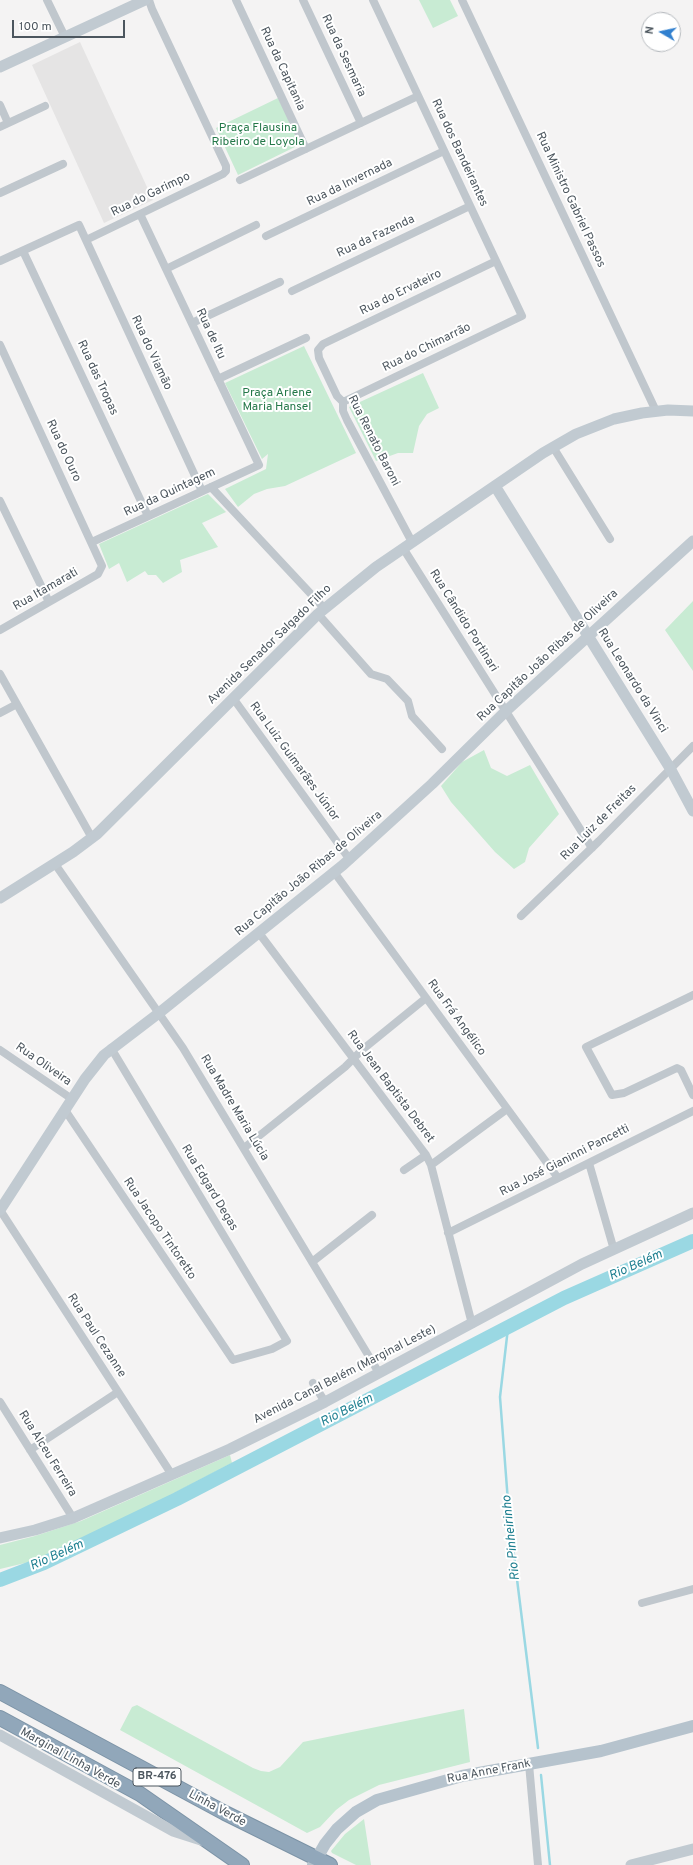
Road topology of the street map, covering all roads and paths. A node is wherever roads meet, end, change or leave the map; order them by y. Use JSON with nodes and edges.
{"nodes":[{"id":1,"x":47,"y":0,"type":"edge"},
{"id":2,"x":145,"y":0,"type":"edge"},
{"id":3,"x":150,"y":0,"type":"edge"},
{"id":4,"x":236,"y":0,"type":"edge"},
{"id":5,"x":303,"y":0,"type":"edge"},
{"id":6,"x":373,"y":0,"type":"edge"},
{"id":7,"x":462,"y":0,"type":"edge"},
{"id":8,"x":65,"y":37,"type":"junction"},
{"id":9,"x":0,"y":67,"type":"edge"},
{"id":10,"x":418,"y":96,"type":"junction"},
{"id":11,"x":0,"y":105,"type":"edge"},
{"id":12,"x":45,"y":106,"type":"dead end"},
{"id":13,"x":8,"y":123,"type":"junction"},
{"id":14,"x":361,"y":123,"type":"junction"},
{"id":15,"x":0,"y":127,"type":"edge"},
{"id":16,"x":306,"y":149,"type":"junction"},
{"id":17,"x":444,"y":151,"type":"junction"},
{"id":18,"x":63,"y":164,"type":"dead end"},
{"id":19,"x":240,"y":180,"type":"dead end"},
{"id":20,"x":0,"y":194,"type":"edge"},
{"id":21,"x":470,"y":206,"type":"junction"},
{"id":22,"x":140,"y":214,"type":"junction"},
{"id":23,"x":256,"y":225,"type":"dead end"},
{"id":24,"x":266,"y":236,"type":"dead end"},
{"id":25,"x":86,"y":240,"type":"junction"},
{"id":26,"x":23,"y":251,"type":"junction"},
{"id":27,"x":0,"y":261,"type":"edge"},
{"id":28,"x":496,"y":261,"type":"junction"},
{"id":29,"x":166,"y":269,"type":"junction"},
{"id":30,"x":280,"y":282,"type":"dead end"},
{"id":31,"x":292,"y":291,"type":"dead end"},
{"id":32,"x":522,"y":316,"type":"joint"},
{"id":33,"x":192,"y":323,"type":"junction"},
{"id":34,"x":306,"y":338,"type":"dead end"},
{"id":35,"x":0,"y":345,"type":"edge"},
{"id":36,"x":318,"y":350,"type":"joint"},
{"id":37,"x":218,"y":379,"type":"junction"},
{"id":38,"x":342,"y":402,"type":"junction"},
{"id":39,"x":656,"y":411,"type":"junction"},
{"id":40,"x":693,"y":411,"type":"edge"},
{"id":41,"x":553,"y":447,"type":"junction"},
{"id":42,"x":259,"y":465,"type":"joint"},
{"id":43,"x":495,"y":486,"type":"junction"},
{"id":44,"x":211,"y":487,"type":"junction"},
{"id":45,"x":202,"y":491,"type":"junction"},
{"id":46,"x":0,"y":501,"type":"edge"},
{"id":47,"x":148,"y":516,"type":"junction"},
{"id":48,"x":610,"y":539,"type":"dead end"},
{"id":49,"x":693,"y":541,"type":"edge"},
{"id":50,"x":92,"y":542,"type":"junction"},
{"id":51,"x":408,"y":545,"type":"junction"},
{"id":52,"x":102,"y":569,"type":"joint"},
{"id":53,"x":49,"y":602,"type":"junction"},
{"id":54,"x":321,"y":611,"type":"junction"},
{"id":55,"x":0,"y":630,"type":"edge"},
{"id":56,"x":588,"y":636,"type":"junction"},
{"id":57,"x":0,"y":674,"type":"edge"},
{"id":58,"x":233,"y":698,"type":"junction"},
{"id":59,"x":16,"y":704,"type":"junction"},
{"id":60,"x":506,"y":711,"type":"junction"},
{"id":61,"x":0,"y":713,"type":"edge"},
{"id":62,"x":693,"y":746,"type":"edge"},
{"id":63,"x":442,"y":749,"type":"dead end"},
{"id":64,"x":670,"y":768,"type":"junction"},
{"id":65,"x":693,"y":811,"type":"edge"},
{"id":66,"x":92,"y":838,"type":"junction"},
{"id":67,"x":592,"y":848,"type":"junction"},
{"id":68,"x":350,"y":860,"type":"junction"},
{"id":69,"x":55,"y":864,"type":"junction"},
{"id":70,"x":334,"y":872,"type":"junction"},
{"id":71,"x":0,"y":898,"type":"edge"},
{"id":72,"x":521,"y":916,"type":"dead end"},
{"id":73,"x":259,"y":933,"type":"junction"},
{"id":74,"x":693,"y":995,"type":"edge"},
{"id":75,"x":426,"y":998,"type":"junction"},
{"id":76,"x":159,"y":1013,"type":"junction"},
{"id":77,"x":111,"y":1048,"type":"junction"},
{"id":78,"x":0,"y":1050,"type":"edge"},
{"id":79,"x":354,"y":1059,"type":"junction"},
{"id":80,"x":693,"y":1095,"type":"edge"},
{"id":81,"x":72,"y":1099,"type":"junction"},
{"id":82,"x":507,"y":1109,"type":"junction"},
{"id":83,"x":65,"y":1110,"type":"junction"},
{"id":84,"x":693,"y":1110,"type":"edge"},
{"id":85,"x":244,"y":1148,"type":"junction"},
{"id":86,"x":426,"y":1154,"type":"junction"},
{"id":87,"x":589,"y":1163,"type":"junction"},
{"id":88,"x":431,"y":1166,"type":"junction"},
{"id":89,"x":404,"y":1170,"type":"dead end"},
{"id":90,"x":558,"y":1178,"type":"junction"},
{"id":91,"x":0,"y":1210,"type":"edge"},
{"id":92,"x":693,"y":1213,"type":"edge"},
{"id":93,"x":372,"y":1216,"type":"dead end"},
{"id":94,"x":448,"y":1233,"type":"junction"},
{"id":95,"x":614,"y":1250,"type":"junction"},
{"id":96,"x":312,"y":1262,"type":"junction"},
{"id":97,"x":472,"y":1324,"type":"junction"},
{"id":98,"x":233,"y":1360,"type":"joint"},
{"id":99,"x":379,"y":1373,"type":"junction"},
{"id":100,"x":313,"y":1383,"type":"dead end"},
{"id":101,"x":118,"y":1392,"type":"junction"},
{"id":102,"x":0,"y":1402,"type":"edge"},
{"id":103,"x":324,"y":1402,"type":"junction"},
{"id":104,"x":30,"y":1450,"type":"junction"},
{"id":105,"x":172,"y":1475,"type":"junction"},
{"id":106,"x":74,"y":1518,"type":"junction"},
{"id":107,"x":0,"y":1538,"type":"edge"},
{"id":108,"x":693,"y":1589,"type":"edge"},
{"id":109,"x":642,"y":1602,"type":"dead end"},
{"id":110,"x":0,"y":1692,"type":"edge"},
{"id":111,"x":0,"y":1718,"type":"edge"},
{"id":112,"x":693,"y":1726,"type":"edge"},
{"id":113,"x":0,"y":1735,"type":"edge"},
{"id":114,"x":529,"y":1764,"type":"junction"},
{"id":115,"x":214,"y":1845,"type":"junction"},
{"id":116,"x":693,"y":1849,"type":"edge"},
{"id":117,"x":315,"y":1862,"type":"edge"},
{"id":118,"x":242,"y":1865,"type":"edge"},
{"id":119,"x":330,"y":1865,"type":"edge"},
{"id":120,"x":538,"y":1865,"type":"edge"},
{"id":121,"x":631,"y":1865,"type":"edge"}],
"edges":[{"from":1,"to":8,"type":"street"},
{"from":2,"to":8,"type":"street"},
{"from":3,"to":22,"type":"street","name":"Rua do Garimpo"},
{"from":4,"to":16,"type":"street","name":"Rua da Capitania"},
{"from":5,"to":14,"type":"street","name":"Rua da Sesmaria"},
{"from":6,"to":10,"type":"street","name":"Rua dos Bandeirantes"},
{"from":7,"to":39,"type":"street","name":"Rua Ministro Gabriel Passos"},
{"from":8,"to":9,"type":"street"},
{"from":10,"to":14,"type":"street"},
{"from":10,"to":17,"type":"street","name":"Rua dos Bandeirantes"},
{"from":11,"to":13,"type":"street"},
{"from":12,"to":13,"type":"street"},
{"from":13,"to":15,"type":"street"},
{"from":14,"to":16,"type":"street"},
{"from":16,"to":19,"type":"street"},
{"from":17,"to":21,"type":"street","name":"Rua dos Bandeirantes"},
{"from":17,"to":24,"type":"street","name":"Rua da Invernada"},
{"from":18,"to":20,"type":"street"},
{"from":21,"to":28,"type":"street","name":"Rua dos Bandeirantes"},
{"from":21,"to":31,"type":"street","name":"Rua da Fazenda"},
{"from":22,"to":25,"type":"street","name":"Rua do Garimpo"},
{"from":22,"to":29,"type":"street","name":"Rua de Itu"},
{"from":23,"to":29,"type":"street"},
{"from":25,"to":26,"type":"street","name":"Rua do Viamão"},
{"from":25,"to":45,"type":"street","name":"Rua do Viamão"},
{"from":26,"to":27,"type":"street"},
{"from":26,"to":47,"type":"street","name":"Rua das Tropas"},
{"from":28,"to":32,"type":"street","name":"Rua dos Bandeirantes"},
{"from":28,"to":36,"type":"street","name":"Rua do Ervateiro"},
{"from":29,"to":33,"type":"street","name":"Rua de Itu"},
{"from":30,"to":33,"type":"street"},
{"from":32,"to":38,"type":"street","name":"Rua do Chimarrão"},
{"from":33,"to":37,"type":"street","name":"Rua de Itu"},
{"from":34,"to":37,"type":"street"},
{"from":35,"to":50,"type":"street","name":"Rua do Ouro"},
{"from":36,"to":38,"type":"street","name":"Rua Renato Baroni"},
{"from":37,"to":42,"type":"street","name":"Rua de Itu"},
{"from":38,"to":51,"type":"street","name":"Rua Renato Baroni"},
{"from":39,"to":40,"type":"street","name":"Avenida Senador Salgado Filho"},
{"from":39,"to":41,"type":"street","name":"Avenida Senador Salgado Filho"},
{"from":41,"to":43,"type":"street","name":"Avenida Senador Salgado Filho"},
{"from":41,"to":48,"type":"street"},
{"from":42,"to":44,"type":"street","name":"Rua da Quintagem"},
{"from":43,"to":51,"type":"street","name":"Avenida Senador Salgado Filho"},
{"from":43,"to":56,"type":"street","name":"Rua Leonardo da Vinci"},
{"from":44,"to":45,"type":"street","name":"Rua da Quintagem"},
{"from":44,"to":54,"type":"street"},
{"from":45,"to":47,"type":"street","name":"Rua da Quintagem"},
{"from":46,"to":53,"type":"street"},
{"from":47,"to":50,"type":"street","name":"Rua da Quintagem"},
{"from":49,"to":56,"type":"street","name":"Rua Capitão João Ribas de Oliveira"},
{"from":50,"to":52,"type":"street","name":"Rua do Ouro"},
{"from":51,"to":54,"type":"street","name":"Avenida Senador Salgado Filho"},
{"from":51,"to":60,"type":"street","name":"Rua Cândido Portinari"},
{"from":52,"to":53,"type":"street","name":"Rua Itamarati"},
{"from":53,"to":55,"type":"street","name":"Rua Itamarati"},
{"from":54,"to":58,"type":"street","name":"Avenida Senador Salgado Filho"},
{"from":54,"to":63,"type":"street"},
{"from":56,"to":60,"type":"street","name":"Rua Capitão João Ribas de Oliveira"},
{"from":56,"to":64,"type":"street","name":"Rua Leonardo da Vinci"},
{"from":57,"to":59,"type":"street"},
{"from":58,"to":66,"type":"street","name":"Avenida Senador Salgado Filho"},
{"from":58,"to":68,"type":"street","name":"Rua Luiz Guimarães Júnior"},
{"from":59,"to":61,"type":"street"},
{"from":59,"to":66,"type":"street"},
{"from":60,"to":67,"type":"street","name":"Rua Cândido Portinari"},
{"from":60,"to":68,"type":"street","name":"Rua Capitão João Ribas de Oliveira"},
{"from":62,"to":64,"type":"street","name":"Rua Luiz de Freitas"},
{"from":64,"to":65,"type":"street","name":"Rua Leonardo da Vinci"},
{"from":64,"to":67,"type":"street","name":"Rua Luiz de Freitas"},
{"from":66,"to":69,"type":"street","name":"Avenida Senador Salgado Filho"},
{"from":67,"to":72,"type":"street","name":"Rua Luiz de Freitas"},
{"from":68,"to":70,"type":"street","name":"Rua Capitão João Ribas de Oliveira"},
{"from":69,"to":71,"type":"street","name":"Avenida Senador Salgado Filho"},
{"from":69,"to":76,"type":"street","name":"Rua Madre Maria Lúcia"},
{"from":70,"to":73,"type":"street","name":"Rua Capitão João Ribas de Oliveira"},
{"from":70,"to":75,"type":"street","name":"Rua Frá Angélico"},
{"from":73,"to":76,"type":"street","name":"Rua Capitão João Ribas de Oliveira"},
{"from":73,"to":79,"type":"street","name":"Rua Jean Baptista Debret"},
{"from":74,"to":80,"type":"street"},
{"from":75,"to":79,"type":"street"},
{"from":75,"to":82,"type":"street","name":"Rua Frá Angélico"},
{"from":76,"to":77,"type":"street","name":"Rua Capitão João Ribas de Oliveira"},
{"from":76,"to":85,"type":"street","name":"Rua Madre Maria Lúcia"},
{"from":77,"to":81,"type":"street","name":"Rua Capitão João Ribas de Oliveira"},
{"from":77,"to":98,"type":"street","name":"Rua Edgard Degas"},
{"from":78,"to":81,"type":"street","name":"Rua Oliveira"},
{"from":79,"to":85,"type":"street"},
{"from":79,"to":86,"type":"street","name":"Rua Jean Baptista Debret"},
{"from":81,"to":83,"type":"street","name":"Rua Capitão João Ribas de Oliveira"},
{"from":82,"to":88,"type":"street"},
{"from":82,"to":90,"type":"street","name":"Rua Frá Angélico"},
{"from":83,"to":91,"type":"street","name":"Rua Capitão João Ribas de Oliveira"},
{"from":83,"to":98,"type":"street","name":"Rua Jacopo Tintoretto"},
{"from":84,"to":87,"type":"street","name":"Rua José Gianinni Pancetti"},
{"from":85,"to":96,"type":"street","name":"Rua Madre Maria Lúcia"},
{"from":86,"to":88,"type":"street","name":"Rua Jean Baptista Debret"},
{"from":86,"to":89,"type":"street"},
{"from":87,"to":90,"type":"street","name":"Rua José Gianinni Pancetti"},
{"from":87,"to":95,"type":"street"},
{"from":88,"to":94,"type":"street","name":"Rua Jean Baptista Debret"},
{"from":90,"to":94,"type":"street","name":"Rua José Gianinni Pancetti"},
{"from":91,"to":101,"type":"street","name":"Rua Paul Cezanne"},
{"from":92,"to":95,"type":"street","name":"Avenida Canal Belém (Marginal Leste)"},
{"from":93,"to":96,"type":"street"},
{"from":94,"to":97,"type":"street","name":"Rua Jean Baptista Debret"},
{"from":95,"to":97,"type":"street","name":"Avenida Canal Belém (Marginal Leste)"},
{"from":96,"to":99,"type":"street","name":"Rua Madre Maria Lúcia"},
{"from":97,"to":99,"type":"street","name":"Avenida Canal Belém (Marginal Leste)"},
{"from":99,"to":103,"type":"street","name":"Avenida Canal Belém (Marginal Leste)"},
{"from":100,"to":103,"type":"street"},
{"from":101,"to":104,"type":"street"},
{"from":101,"to":105,"type":"street","name":"Rua Paul Cezanne"},
{"from":102,"to":104,"type":"street","name":"Rua Alceu Ferreira"},
{"from":103,"to":105,"type":"street","name":"Avenida Canal Belém (Marginal Leste)"},
{"from":104,"to":106,"type":"street","name":"Rua Alceu Ferreira"},
{"from":105,"to":106,"type":"street","name":"Avenida Canal Belém (Marginal Leste)"},
{"from":106,"to":107,"type":"street","name":"Avenida Canal Belém (Marginal Leste)"},
{"from":108,"to":109,"type":"street"},
{"from":110,"to":117,"type":"highway","name":"Linha Verde","number":"BR-476"},
{"from":111,"to":115,"type":"highway","number":"BR-476"},
{"from":112,"to":114,"type":"main road","name":"Rua Anne Frank"},
{"from":113,"to":115,"type":"street","name":"Marginal Linha Verde"},
{"from":114,"to":117,"type":"main road","name":"Rua Anne Frank"},
{"from":114,"to":120,"type":"street"},
{"from":115,"to":118,"type":"highway","number":"BR-476"},
{"from":116,"to":121,"type":"street"},
{"from":117,"to":119,"type":"highway","name":"Linha Verde","number":"BR-476"}]}
